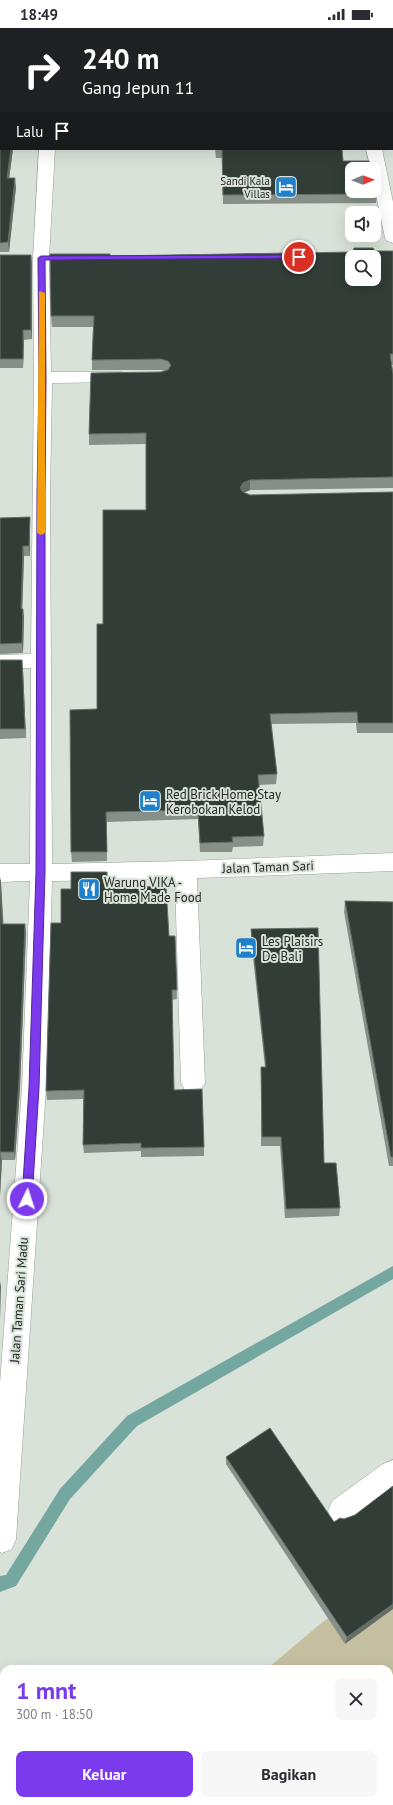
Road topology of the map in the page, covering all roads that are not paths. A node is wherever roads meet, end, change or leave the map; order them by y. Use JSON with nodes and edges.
{"nodes":[{"id":1,"x":47,"y":150,"type":"edge"},
{"id":2,"x":374,"y":150,"type":"edge"},
{"id":3,"x":393,"y":238,"type":"edge"},
{"id":4,"x":138,"y":376,"type":"edge"},
{"id":5,"x":43,"y":378,"type":"junction"},
{"id":6,"x":40,"y":661,"type":"junction"},
{"id":7,"x":0,"y":662,"type":"edge"},
{"id":8,"x":393,"y":862,"type":"edge"},
{"id":9,"x":186,"y":870,"type":"junction"},
{"id":10,"x":41,"y":872,"type":"junction"},
{"id":11,"x":0,"y":873,"type":"edge"},
{"id":12,"x":193,"y":1083,"type":"dead end"},
{"id":13,"x":393,"y":1473,"type":"edge"},
{"id":14,"x":342,"y":1511,"type":"dead end"},
{"id":15,"x":2,"y":1539,"type":"dead end"}],
"edges":[{"from":1,"to":5,"type":"street","name":"Jalan Taman Sari Madu"},
{"from":2,"to":3,"type":"street"},
{"from":4,"to":5,"type":"street"},
{"from":5,"to":6,"type":"street","name":"Jalan Taman Sari Madu"},
{"from":6,"to":7,"type":"street"},
{"from":6,"to":10,"type":"street","name":"Jalan Taman Sari Madu"},
{"from":8,"to":9,"type":"street","name":"Jalan Taman Sari"},
{"from":9,"to":10,"type":"street","name":"Jalan Taman Sari"},
{"from":9,"to":12,"type":"street"},
{"from":10,"to":11,"type":"street","name":"Jalan Taman Sari"},
{"from":10,"to":15,"type":"street","name":"Jalan Taman Sari Madu"},
{"from":13,"to":14,"type":"street"}]}
